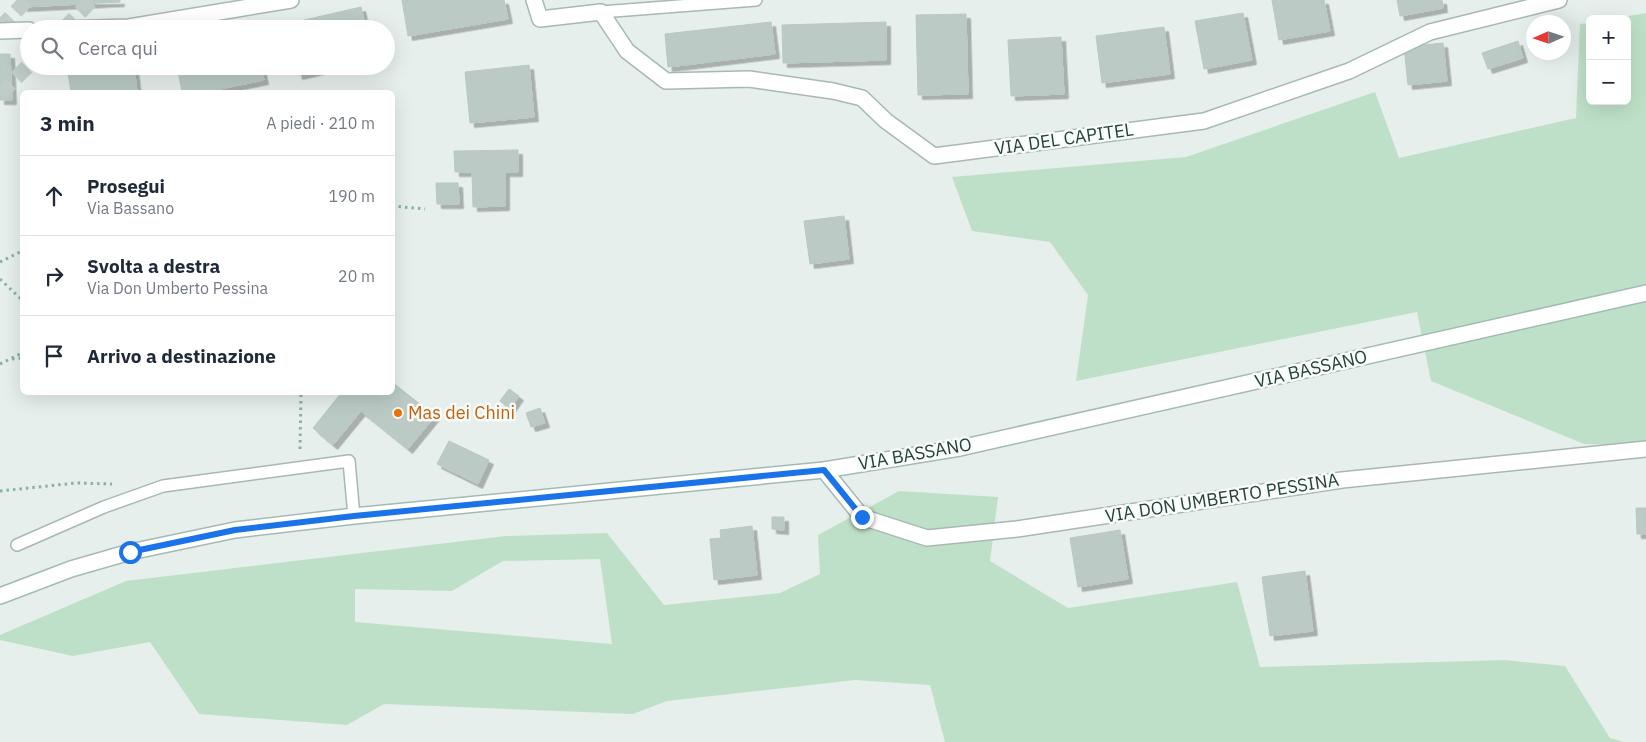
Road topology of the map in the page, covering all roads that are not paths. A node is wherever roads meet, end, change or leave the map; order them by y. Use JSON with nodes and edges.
{"nodes":[{"id":1,"x":291,"y":0,"type":"edge"},
{"id":2,"x":534,"y":0,"type":"edge"},
{"id":3,"x":756,"y":0,"type":"edge"},
{"id":4,"x":1559,"y":0,"type":"edge"},
{"id":5,"x":601,"y":12,"type":"junction"},
{"id":6,"x":171,"y":20,"type":"edge"},
{"id":7,"x":20,"y":30,"type":"edge"},
{"id":8,"x":0,"y":31,"type":"edge"},
{"id":9,"x":1646,"y":293,"type":"edge"},
{"id":10,"x":1646,"y":449,"type":"edge"},
{"id":11,"x":824,"y":470,"type":"junction"},
{"id":12,"x":354,"y":516,"type":"junction"},
{"id":13,"x":17,"y":545,"type":"dead end"},
{"id":14,"x":0,"y":596,"type":"edge"}],
"edges":[{"from":1,"to":6,"type":"street"},
{"from":2,"to":5,"type":"street"},
{"from":3,"to":5,"type":"lane"},
{"from":4,"to":5,"type":"street","name":"VIA DEL CAPITEL"},
{"from":7,"to":8,"type":"street"},
{"from":9,"to":11,"type":"street","name":"VIA BASSANO"},
{"from":10,"to":11,"type":"street","name":"VIA DON UMBERTO PESSINA"},
{"from":11,"to":12,"type":"street","name":"VIA BASSANO"},
{"from":12,"to":13,"type":"lane"},
{"from":12,"to":14,"type":"street","name":"VIA BASSANO"}]}
